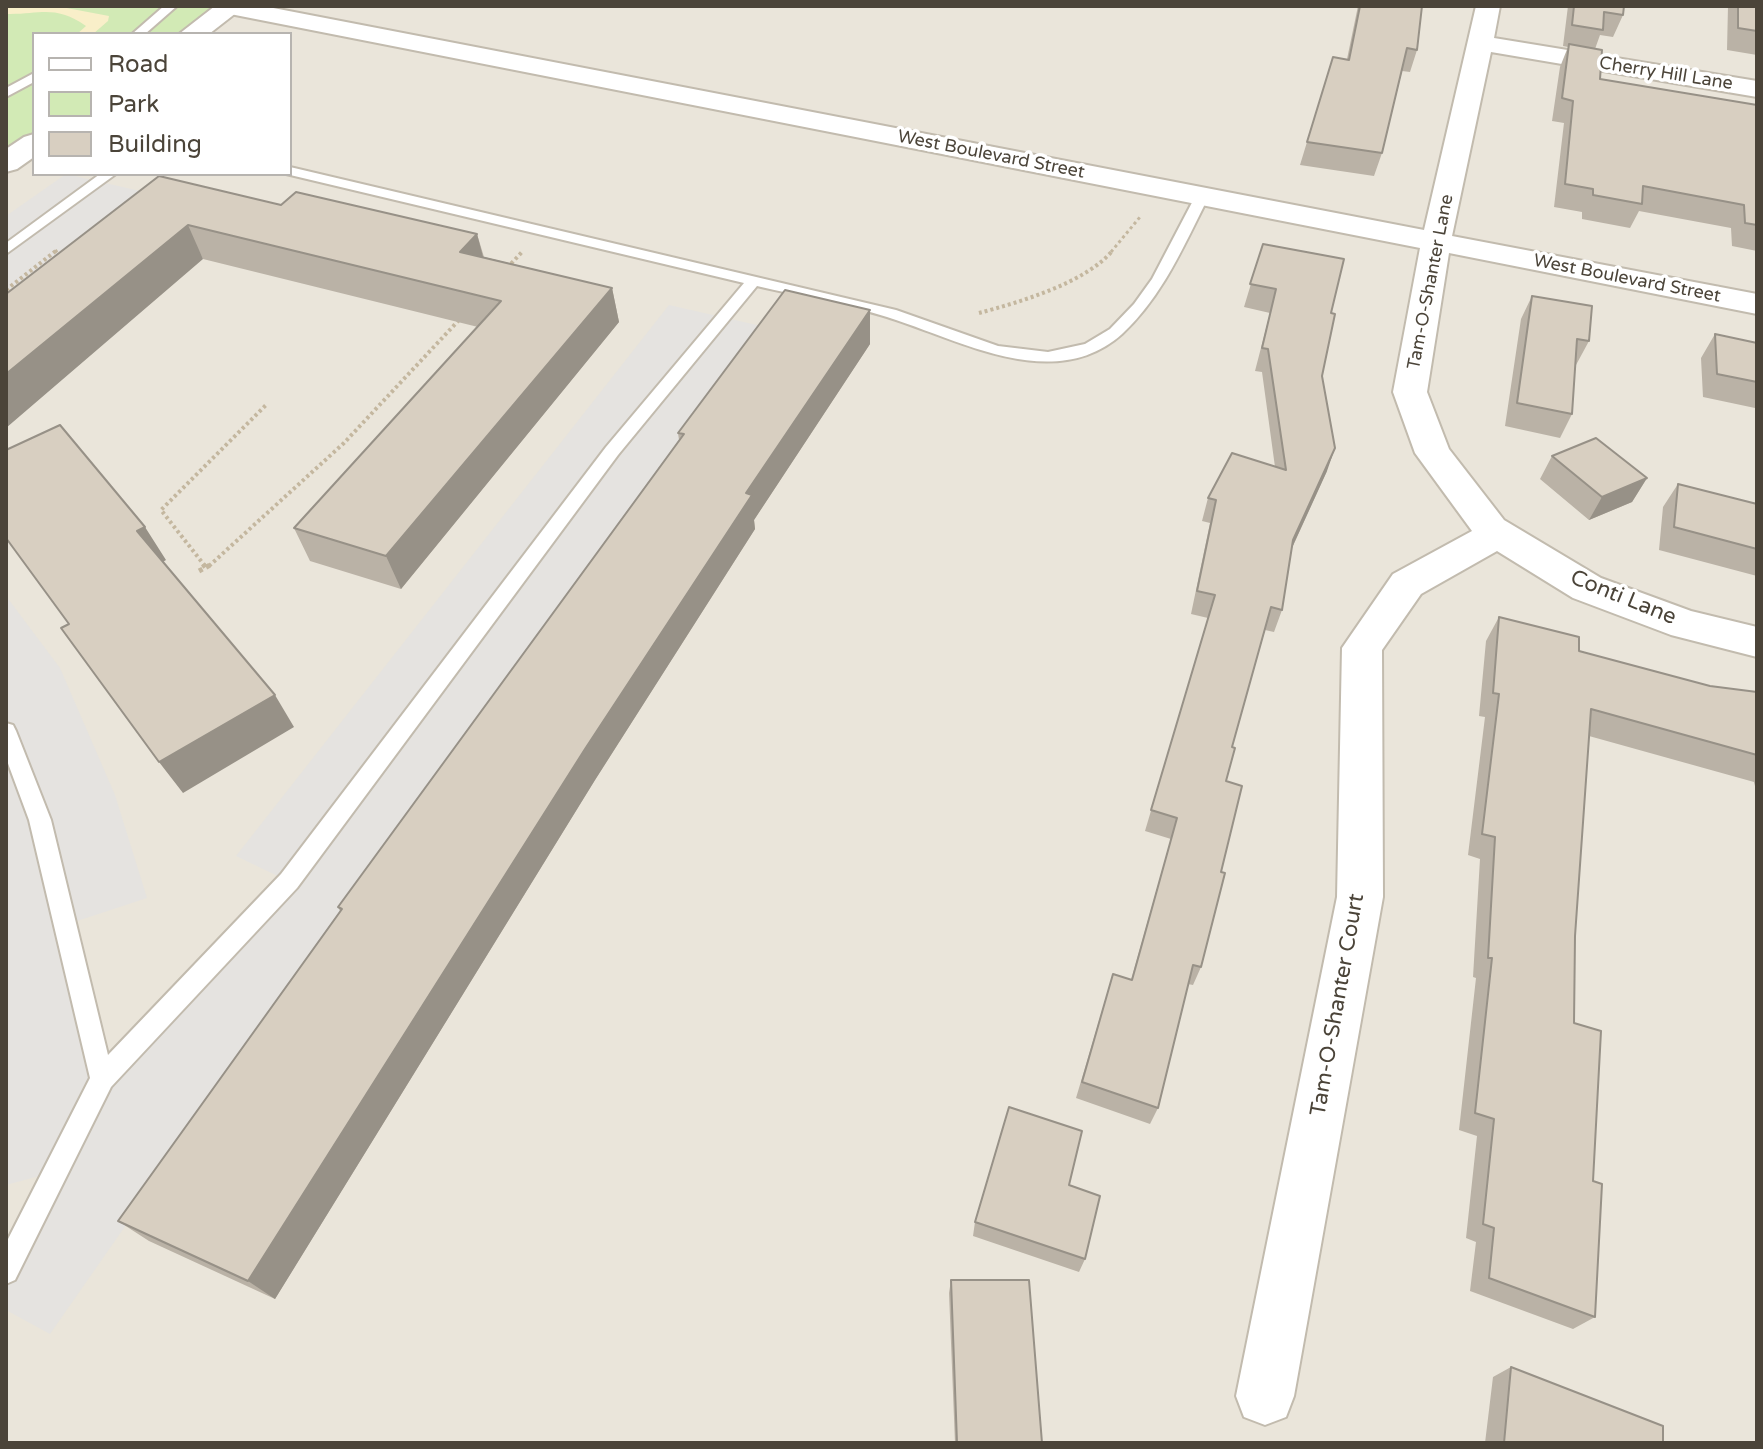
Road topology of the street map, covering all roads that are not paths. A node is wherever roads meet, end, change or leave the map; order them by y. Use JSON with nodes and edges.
{"nodes":[{"id":1,"x":171,"y":6,"type":"edge"},
{"id":2,"x":225,"y":6,"type":"edge"},
{"id":3,"x":232,"y":6,"type":"edge"},
{"id":4,"x":1488,"y":6,"type":"edge"},
{"id":5,"x":140,"y":32,"type":"edge"},
{"id":6,"x":195,"y":32,"type":"edge"},
{"id":7,"x":1480,"y":43,"type":"junction"},
{"id":8,"x":32,"y":78,"type":"edge"},
{"id":9,"x":1757,"y":89,"type":"edge"},
{"id":10,"x":6,"y":93,"type":"edge"},
{"id":11,"x":32,"y":144,"type":"edge"},
{"id":12,"x":6,"y":163,"type":"edge"},
{"id":13,"x":292,"y":171,"type":"edge"},
{"id":14,"x":106,"y":176,"type":"edge"},
{"id":15,"x":1202,"y":196,"type":"junction"},
{"id":16,"x":1436,"y":242,"type":"junction"},
{"id":17,"x":6,"y":250,"type":"edge"},
{"id":18,"x":754,"y":280,"type":"junction"},
{"id":19,"x":1757,"y":304,"type":"edge"},
{"id":20,"x":1498,"y":533,"type":"junction"},
{"id":21,"x":1757,"y":642,"type":"edge"},
{"id":22,"x":6,"y":731,"type":"edge"},
{"id":23,"x":102,"y":1079,"type":"junction"},
{"id":24,"x":6,"y":1271,"type":"edge"},
{"id":25,"x":1265,"y":1396,"type":"dead end"}],
"edges":[{"from":1,"to":5,"type":"lane"},
{"from":2,"to":3,"type":"street","name":"West Boulevard Street"},
{"from":3,"to":6,"type":"street"},
{"from":3,"to":15,"type":"street","name":"West Boulevard Street"},
{"from":4,"to":7,"type":"street","name":"Tam-O-Shanter Lane"},
{"from":7,"to":9,"type":"street","name":"Cherry Hill Lane"},
{"from":7,"to":16,"type":"street","name":"Tam-O-Shanter Lane"},
{"from":8,"to":10,"type":"lane"},
{"from":11,"to":12,"type":"street"},
{"from":13,"to":18,"type":"lane"},
{"from":14,"to":17,"type":"lane"},
{"from":15,"to":16,"type":"street","name":"West Boulevard Street"},
{"from":15,"to":18,"type":"lane"},
{"from":16,"to":19,"type":"street","name":"West Boulevard Street"},
{"from":16,"to":20,"type":"street","name":"Tam-O-Shanter Lane"},
{"from":18,"to":23,"type":"lane"},
{"from":20,"to":21,"type":"street","name":"Conti Lane"},
{"from":20,"to":25,"type":"street","name":"Tam-O-Shanter Court"},
{"from":22,"to":23,"type":"lane"},
{"from":23,"to":24,"type":"lane"}]}
